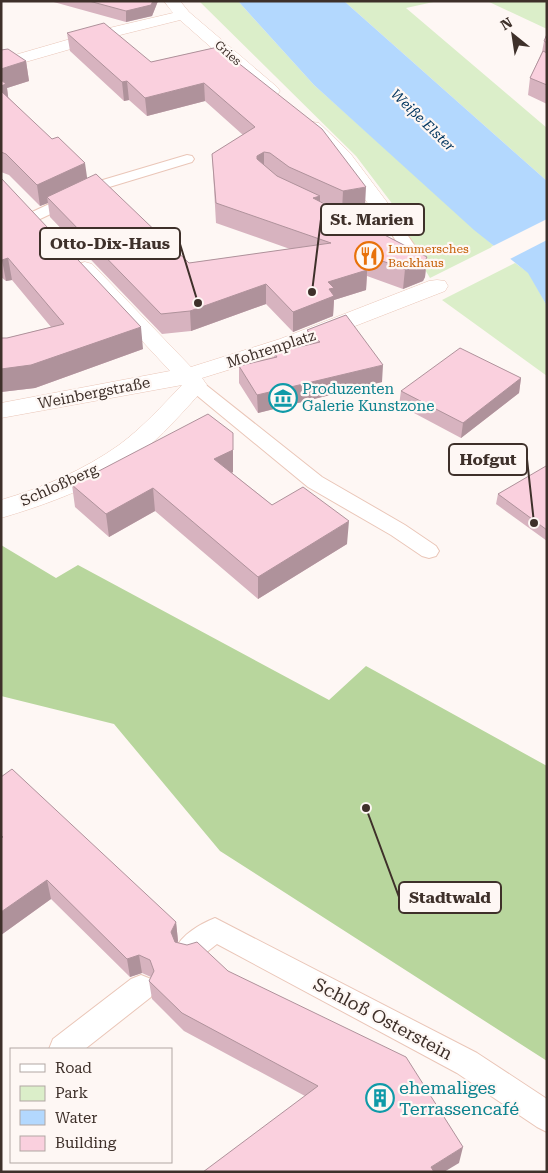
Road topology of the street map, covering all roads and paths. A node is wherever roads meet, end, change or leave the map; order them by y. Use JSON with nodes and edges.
{"nodes":[{"id":1,"x":172,"y":1,"type":"edge"},
{"id":2,"x":184,"y":16,"type":"junction"},
{"id":3,"x":1,"y":64,"type":"edge"},
{"id":4,"x":286,"y":104,"type":"edge"},
{"id":5,"x":300,"y":116,"type":"edge"},
{"id":6,"x":187,"y":159,"type":"dead end"},
{"id":7,"x":315,"y":206,"type":"edge"},
{"id":8,"x":386,"y":214,"type":"junction"},
{"id":9,"x":35,"y":216,"type":"edge"},
{"id":10,"x":411,"y":252,"type":"edge"},
{"id":11,"x":73,"y":255,"type":"edge"},
{"id":12,"x":437,"y":286,"type":"dead end"},
{"id":13,"x":191,"y":380,"type":"junction"},
{"id":14,"x":1,"y":411,"type":"edge"},
{"id":15,"x":1,"y":509,"type":"edge"},
{"id":16,"x":429,"y":551,"type":"dead end"},
{"id":17,"x":188,"y":950,"type":"edge"},
{"id":18,"x":141,"y":988,"type":"dead end"},
{"id":19,"x":64,"y":1048,"type":"edge"},
{"id":20,"x":547,"y":1117,"type":"edge"}],
"edges":[{"from":1,"to":2,"type":"street","name":"Gries"},
{"from":2,"to":3,"type":"street"},
{"from":2,"to":4,"type":"street","name":"Gries"},
{"from":5,"to":8,"type":"street"},
{"from":6,"to":9,"type":"lane"},
{"from":7,"to":8,"type":"lane"},
{"from":8,"to":10,"type":"lane"},
{"from":11,"to":13,"type":"street"},
{"from":12,"to":13,"type":"street","name":"Mohrenplatz"},
{"from":13,"to":14,"type":"street","name":"Weinbergstraße"},
{"from":13,"to":15,"type":"street","name":"Schloßberg"},
{"from":13,"to":16,"type":"lane"},
{"from":17,"to":20,"type":"lane","name":"Schloß Osterstein"},
{"from":18,"to":19,"type":"lane"}]}
